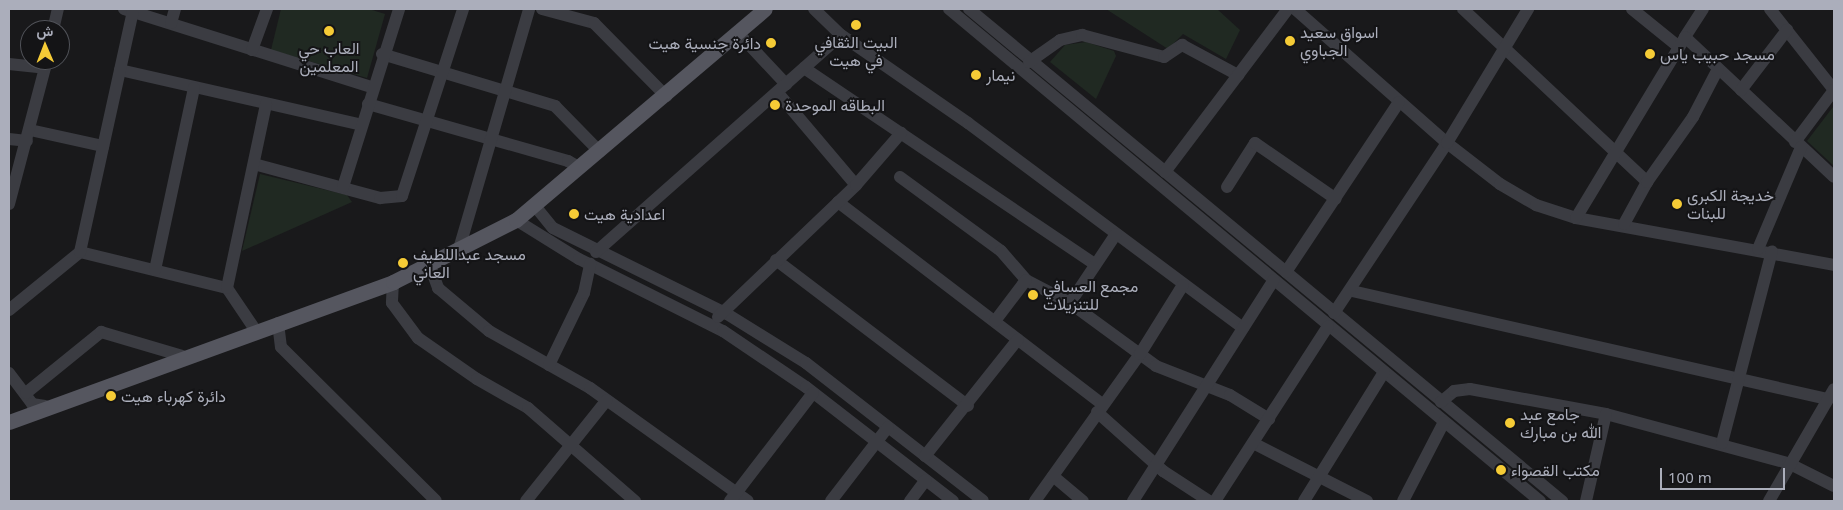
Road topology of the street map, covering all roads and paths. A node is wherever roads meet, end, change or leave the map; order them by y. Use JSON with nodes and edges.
{"nodes":[{"id":1,"x":175,"y":9,"type":"edge"},
{"id":2,"x":267,"y":9,"type":"edge"},
{"id":3,"x":399,"y":9,"type":"edge"},
{"id":4,"x":463,"y":9,"type":"edge"},
{"id":5,"x":529,"y":9,"type":"edge"},
{"id":6,"x":542,"y":9,"type":"edge"},
{"id":7,"x":765,"y":9,"type":"edge"},
{"id":8,"x":814,"y":9,"type":"edge"},
{"id":9,"x":949,"y":9,"type":"edge"},
{"id":10,"x":969,"y":9,"type":"edge"},
{"id":11,"x":1288,"y":9,"type":"edge"},
{"id":12,"x":1295,"y":9,"type":"edge"},
{"id":13,"x":1463,"y":9,"type":"edge"},
{"id":14,"x":1528,"y":9,"type":"edge"},
{"id":15,"x":1632,"y":9,"type":"edge"},
{"id":16,"x":1703,"y":9,"type":"edge"},
{"id":17,"x":1770,"y":9,"type":"edge"},
{"id":18,"x":129,"y":10,"type":"edge"},
{"id":19,"x":565,"y":11,"type":"edge"},
{"id":20,"x":171,"y":23,"type":"junction"},
{"id":21,"x":1787,"y":30,"type":"junction"},
{"id":22,"x":739,"y":34,"type":"junction"},
{"id":23,"x":842,"y":35,"type":"junction"},
{"id":24,"x":1682,"y":42,"type":"junction"},
{"id":25,"x":252,"y":50,"type":"junction"},
{"id":26,"x":1504,"y":51,"type":"junction"},
{"id":27,"x":382,"y":54,"type":"junction"},
{"id":28,"x":1029,"y":62,"type":"junction"},
{"id":29,"x":804,"y":68,"type":"junction"},
{"id":30,"x":1718,"y":69,"type":"junction"},
{"id":31,"x":45,"y":70,"type":"edge"},
{"id":32,"x":120,"y":70,"type":"junction"},
{"id":33,"x":444,"y":73,"type":"junction"},
{"id":34,"x":1238,"y":75,"type":"junction"},
{"id":35,"x":372,"y":87,"type":"junction"},
{"id":36,"x":194,"y":88,"type":"junction"},
{"id":37,"x":782,"y":88,"type":"junction"},
{"id":38,"x":1741,"y":90,"type":"junction"},
{"id":39,"x":1834,"y":90,"type":"edge"},
{"id":40,"x":504,"y":91,"type":"junction"},
{"id":41,"x":666,"y":96,"type":"junction"},
{"id":42,"x":1399,"y":102,"type":"junction"},
{"id":43,"x":266,"y":104,"type":"junction"},
{"id":44,"x":368,"y":104,"type":"junction"},
{"id":45,"x":428,"y":121,"type":"junction"},
{"id":46,"x":362,"y":125,"type":"junction"},
{"id":47,"x":901,"y":133,"type":"junction"},
{"id":48,"x":29,"y":136,"type":"junction"},
{"id":49,"x":490,"y":138,"type":"junction"},
{"id":50,"x":9,"y":139,"type":"edge"},
{"id":51,"x":1447,"y":143,"type":"junction"},
{"id":52,"x":1798,"y":144,"type":"junction"},
{"id":53,"x":103,"y":146,"type":"junction"},
{"id":54,"x":1615,"y":150,"type":"junction"},
{"id":55,"x":600,"y":152,"type":"junction"},
{"id":56,"x":254,"y":164,"type":"junction"},
{"id":57,"x":580,"y":168,"type":"junction"},
{"id":58,"x":1165,"y":172,"type":"junction"},
{"id":59,"x":900,"y":177,"type":"dead end"},
{"id":60,"x":1834,"y":177,"type":"edge"},
{"id":61,"x":1648,"y":182,"type":"junction"},
{"id":62,"x":856,"y":185,"type":"junction"},
{"id":63,"x":343,"y":187,"type":"junction"},
{"id":64,"x":1227,"y":187,"type":"dead end"},
{"id":65,"x":1336,"y":199,"type":"junction"},
{"id":66,"x":838,"y":202,"type":"junction"},
{"id":67,"x":9,"y":204,"type":"edge"},
{"id":68,"x":535,"y":206,"type":"junction"},
{"id":69,"x":1576,"y":218,"type":"junction"},
{"id":70,"x":516,"y":220,"type":"junction"},
{"id":71,"x":1624,"y":224,"type":"junction"},
{"id":72,"x":1116,"y":234,"type":"junction"},
{"id":73,"x":1758,"y":248,"type":"junction"},
{"id":74,"x":459,"y":249,"type":"junction"},
{"id":75,"x":80,"y":252,"type":"junction"},
{"id":76,"x":1772,"y":252,"type":"junction"},
{"id":77,"x":593,"y":258,"type":"junction"},
{"id":78,"x":776,"y":260,"type":"junction"},
{"id":79,"x":429,"y":264,"type":"junction"},
{"id":80,"x":1095,"y":264,"type":"junction"},
{"id":81,"x":1834,"y":265,"type":"edge"},
{"id":82,"x":155,"y":270,"type":"junction"},
{"id":83,"x":1286,"y":272,"type":"junction"},
{"id":84,"x":1026,"y":280,"type":"junction"},
{"id":85,"x":1274,"y":280,"type":"junction"},
{"id":86,"x":393,"y":282,"type":"junction"},
{"id":87,"x":1183,"y":285,"type":"junction"},
{"id":88,"x":226,"y":288,"type":"junction"},
{"id":89,"x":1352,"y":291,"type":"junction"},
{"id":90,"x":1070,"y":303,"type":"junction"},
{"id":91,"x":9,"y":310,"type":"edge"},
{"id":92,"x":722,"y":312,"type":"junction"},
{"id":93,"x":1334,"y":312,"type":"junction"},
{"id":94,"x":995,"y":321,"type":"junction"},
{"id":95,"x":278,"y":323,"type":"junction"},
{"id":96,"x":712,"y":325,"type":"junction"},
{"id":97,"x":1328,"y":326,"type":"junction"},
{"id":98,"x":1244,"y":328,"type":"junction"},
{"id":99,"x":256,"y":331,"type":"junction"},
{"id":100,"x":1018,"y":339,"type":"junction"},
{"id":101,"x":1140,"y":354,"type":"junction"},
{"id":102,"x":182,"y":356,"type":"junction"},
{"id":103,"x":549,"y":365,"type":"junction"},
{"id":104,"x":1384,"y":372,"type":"junction"},
{"id":105,"x":9,"y":373,"type":"edge"},
{"id":106,"x":1738,"y":381,"type":"junction"},
{"id":107,"x":1206,"y":384,"type":"junction"},
{"id":108,"x":813,"y":392,"type":"junction"},
{"id":109,"x":26,"y":393,"type":"junction"},
{"id":110,"x":1831,"y":394,"type":"edge"},
{"id":111,"x":607,"y":400,"type":"junction"},
{"id":112,"x":1441,"y":402,"type":"junction"},
{"id":113,"x":45,"y":406,"type":"junction"},
{"id":114,"x":968,"y":406,"type":"junction"},
{"id":115,"x":1100,"y":408,"type":"junction"},
{"id":116,"x":1606,"y":414,"type":"junction"},
{"id":117,"x":1269,"y":419,"type":"junction"},
{"id":118,"x":1462,"y":419,"type":"junction"},
{"id":119,"x":9,"y":422,"type":"edge"},
{"id":120,"x":1448,"y":426,"type":"junction"},
{"id":121,"x":888,"y":427,"type":"junction"},
{"id":122,"x":878,"y":442,"type":"junction"},
{"id":123,"x":1253,"y":443,"type":"junction"},
{"id":124,"x":1722,"y":443,"type":"junction"},
{"id":125,"x":570,"y":449,"type":"junction"},
{"id":126,"x":926,"y":456,"type":"junction"},
{"id":127,"x":1156,"y":462,"type":"junction"},
{"id":128,"x":1788,"y":463,"type":"junction"},
{"id":129,"x":1317,"y":475,"type":"junction"},
{"id":130,"x":1053,"y":476,"type":"junction"},
{"id":131,"x":926,"y":480,"type":"junction"},
{"id":132,"x":1834,"y":486,"type":"edge"},
{"id":133,"x":734,"y":498,"type":"edge"},
{"id":134,"x":436,"y":501,"type":"edge"},
{"id":135,"x":526,"y":501,"type":"edge"},
{"id":136,"x":635,"y":501,"type":"edge"},
{"id":137,"x":748,"y":501,"type":"edge"},
{"id":138,"x":831,"y":501,"type":"edge"},
{"id":139,"x":910,"y":501,"type":"edge"},
{"id":140,"x":953,"y":501,"type":"edge"},
{"id":141,"x":983,"y":501,"type":"edge"},
{"id":142,"x":1035,"y":501,"type":"edge"},
{"id":143,"x":1083,"y":501,"type":"edge"},
{"id":144,"x":1133,"y":501,"type":"edge"},
{"id":145,"x":1209,"y":501,"type":"edge"},
{"id":146,"x":1215,"y":501,"type":"edge"},
{"id":147,"x":1304,"y":501,"type":"edge"},
{"id":148,"x":1367,"y":501,"type":"edge"},
{"id":149,"x":1403,"y":501,"type":"edge"},
{"id":150,"x":1540,"y":501,"type":"edge"},
{"id":151,"x":1562,"y":501,"type":"edge"},
{"id":152,"x":1586,"y":501,"type":"edge"},
{"id":153,"x":1770,"y":501,"type":"edge"}],
"edges":[{"from":1,"to":20,"type":"street"},
{"from":2,"to":25,"type":"street"},
{"from":3,"to":27,"type":"street"},
{"from":4,"to":33,"type":"street"},
{"from":5,"to":40,"type":"street"},
{"from":6,"to":19,"type":"street"},
{"from":7,"to":22,"type":"main road"},
{"from":8,"to":23,"type":"street"},
{"from":9,"to":85,"type":"street"},
{"from":10,"to":28,"type":"street"},
{"from":11,"to":34,"type":"street"},
{"from":12,"to":42,"type":"street"},
{"from":13,"to":26,"type":"street"},
{"from":14,"to":26,"type":"street"},
{"from":15,"to":24,"type":"street"},
{"from":16,"to":24,"type":"street"},
{"from":17,"to":21,"type":"street"},
{"from":18,"to":20,"type":"street"},
{"from":18,"to":32,"type":"street"},
{"from":19,"to":41,"type":"street"},
{"from":20,"to":25,"type":"street"},
{"from":21,"to":38,"type":"street"},
{"from":21,"to":39,"type":"street"},
{"from":22,"to":37,"type":"street"},
{"from":22,"to":41,"type":"main road"},
{"from":23,"to":29,"type":"street"},
{"from":23,"to":72,"type":"street"},
{"from":24,"to":30,"type":"street"},
{"from":24,"to":54,"type":"street"},
{"from":25,"to":35,"type":"street"},
{"from":26,"to":51,"type":"street"},
{"from":26,"to":54,"type":"street"},
{"from":27,"to":33,"type":"street"},
{"from":27,"to":35,"type":"street"},
{"from":28,"to":34,"type":"street"},
{"from":28,"to":58,"type":"street"},
{"from":29,"to":37,"type":"street"},
{"from":29,"to":47,"type":"street"},
{"from":30,"to":38,"type":"street"},
{"from":30,"to":61,"type":"street"},
{"from":31,"to":48,"type":"street"},
{"from":32,"to":36,"type":"street"},
{"from":32,"to":53,"type":"street"},
{"from":33,"to":40,"type":"street"},
{"from":33,"to":45,"type":"street"},
{"from":34,"to":58,"type":"street"},
{"from":35,"to":44,"type":"street"},
{"from":36,"to":43,"type":"street"},
{"from":36,"to":82,"type":"street"},
{"from":37,"to":62,"type":"street"},
{"from":37,"to":77,"type":"street"},
{"from":38,"to":52,"type":"street"},
{"from":39,"to":52,"type":"street"},
{"from":40,"to":49,"type":"street"},
{"from":40,"to":55,"type":"street"},
{"from":41,"to":55,"type":"main road"},
{"from":42,"to":51,"type":"street"},
{"from":42,"to":65,"type":"street"},
{"from":43,"to":46,"type":"street"},
{"from":43,"to":56,"type":"street"},
{"from":44,"to":45,"type":"street"},
{"from":44,"to":46,"type":"street"},
{"from":45,"to":49,"type":"street"},
{"from":45,"to":63,"type":"street"},
{"from":46,"to":63,"type":"street"},
{"from":47,"to":62,"type":"street"},
{"from":47,"to":80,"type":"street"},
{"from":48,"to":50,"type":"street"},
{"from":48,"to":53,"type":"street"},
{"from":48,"to":67,"type":"street"},
{"from":49,"to":57,"type":"street"},
{"from":49,"to":74,"type":"street"},
{"from":51,"to":69,"type":"street"},
{"from":51,"to":89,"type":"street"},
{"from":52,"to":60,"type":"street"},
{"from":52,"to":73,"type":"street"},
{"from":53,"to":75,"type":"street"},
{"from":54,"to":61,"type":"street"},
{"from":54,"to":69,"type":"street"},
{"from":55,"to":57,"type":"main road"},
{"from":56,"to":63,"type":"street"},
{"from":56,"to":88,"type":"street"},
{"from":57,"to":68,"type":"main road"},
{"from":58,"to":83,"type":"street"},
{"from":59,"to":84,"type":"street"},
{"from":61,"to":71,"type":"street"},
{"from":62,"to":66,"type":"street"},
{"from":64,"to":65,"type":"street"},
{"from":65,"to":83,"type":"street"},
{"from":66,"to":78,"type":"street"},
{"from":66,"to":94,"type":"street"},
{"from":68,"to":70,"type":"main road"},
{"from":68,"to":77,"type":"street"},
{"from":69,"to":71,"type":"street"},
{"from":70,"to":74,"type":"main road"},
{"from":70,"to":77,"type":"street"},
{"from":71,"to":73,"type":"street"},
{"from":72,"to":80,"type":"street"},
{"from":72,"to":87,"type":"street"},
{"from":73,"to":76,"type":"street"},
{"from":74,"to":79,"type":"main road"},
{"from":75,"to":82,"type":"street"},
{"from":75,"to":91,"type":"street"},
{"from":76,"to":81,"type":"street"},
{"from":76,"to":106,"type":"street"},
{"from":77,"to":92,"type":"street"},
{"from":77,"to":96,"type":"street"},
{"from":77,"to":103,"type":"street"},
{"from":78,"to":92,"type":"street"},
{"from":78,"to":114,"type":"street"},
{"from":79,"to":86,"type":"main road"},
{"from":79,"to":103,"type":"street"},
{"from":80,"to":90,"type":"street"},
{"from":82,"to":88,"type":"street"},
{"from":83,"to":93,"type":"street"},
{"from":84,"to":90,"type":"street"},
{"from":84,"to":94,"type":"street"},
{"from":85,"to":97,"type":"street"},
{"from":85,"to":98,"type":"street"},
{"from":86,"to":95,"type":"main road"},
{"from":86,"to":125,"type":"street"},
{"from":87,"to":98,"type":"street"},
{"from":87,"to":101,"type":"street"},
{"from":88,"to":99,"type":"street"},
{"from":89,"to":93,"type":"street"},
{"from":89,"to":106,"type":"street"},
{"from":90,"to":101,"type":"street"},
{"from":92,"to":96,"type":"street"},
{"from":92,"to":121,"type":"street"},
{"from":93,"to":112,"type":"street"},
{"from":94,"to":100,"type":"street"},
{"from":95,"to":99,"type":"main road"},
{"from":95,"to":134,"type":"street"},
{"from":96,"to":108,"type":"street"},
{"from":97,"to":104,"type":"street"},
{"from":97,"to":117,"type":"street"},
{"from":98,"to":107,"type":"street"},
{"from":99,"to":102,"type":"main road"},
{"from":100,"to":114,"type":"street"},
{"from":100,"to":115,"type":"street"},
{"from":101,"to":107,"type":"street"},
{"from":101,"to":115,"type":"street"},
{"from":102,"to":109,"type":"street"},
{"from":102,"to":113,"type":"main road"},
{"from":103,"to":111,"type":"street"},
{"from":104,"to":120,"type":"street"},
{"from":104,"to":129,"type":"street"},
{"from":105,"to":109,"type":"street"},
{"from":106,"to":110,"type":"street"},
{"from":106,"to":124,"type":"street"},
{"from":107,"to":117,"type":"street"},
{"from":107,"to":127,"type":"street"},
{"from":108,"to":122,"type":"street"},
{"from":108,"to":133,"type":"street"},
{"from":109,"to":113,"type":"street"},
{"from":110,"to":128,"type":"street"},
{"from":111,"to":125,"type":"street"},
{"from":111,"to":133,"type":"street"},
{"from":112,"to":116,"type":"street"},
{"from":112,"to":118,"type":"street"},
{"from":113,"to":119,"type":"main road"},
{"from":114,"to":126,"type":"street"},
{"from":115,"to":127,"type":"street"},
{"from":115,"to":130,"type":"street"},
{"from":116,"to":124,"type":"street"},
{"from":116,"to":152,"type":"street"},
{"from":117,"to":123,"type":"street"},
{"from":118,"to":120,"type":"street"},
{"from":118,"to":151,"type":"street"},
{"from":120,"to":149,"type":"street"},
{"from":120,"to":150,"type":"street"},
{"from":121,"to":122,"type":"street"},
{"from":121,"to":126,"type":"street"},
{"from":122,"to":131,"type":"street"},
{"from":122,"to":138,"type":"street"},
{"from":123,"to":129,"type":"street"},
{"from":123,"to":146,"type":"street"},
{"from":124,"to":128,"type":"street"},
{"from":125,"to":135,"type":"street"},
{"from":125,"to":136,"type":"street"},
{"from":126,"to":141,"type":"street"},
{"from":127,"to":144,"type":"street"},
{"from":127,"to":145,"type":"street"},
{"from":128,"to":132,"type":"street"},
{"from":128,"to":153,"type":"street"},
{"from":129,"to":147,"type":"street"},
{"from":129,"to":148,"type":"street"},
{"from":130,"to":142,"type":"street"},
{"from":130,"to":143,"type":"street"},
{"from":131,"to":139,"type":"street"},
{"from":131,"to":140,"type":"street"},
{"from":133,"to":137,"type":"street"}]}
